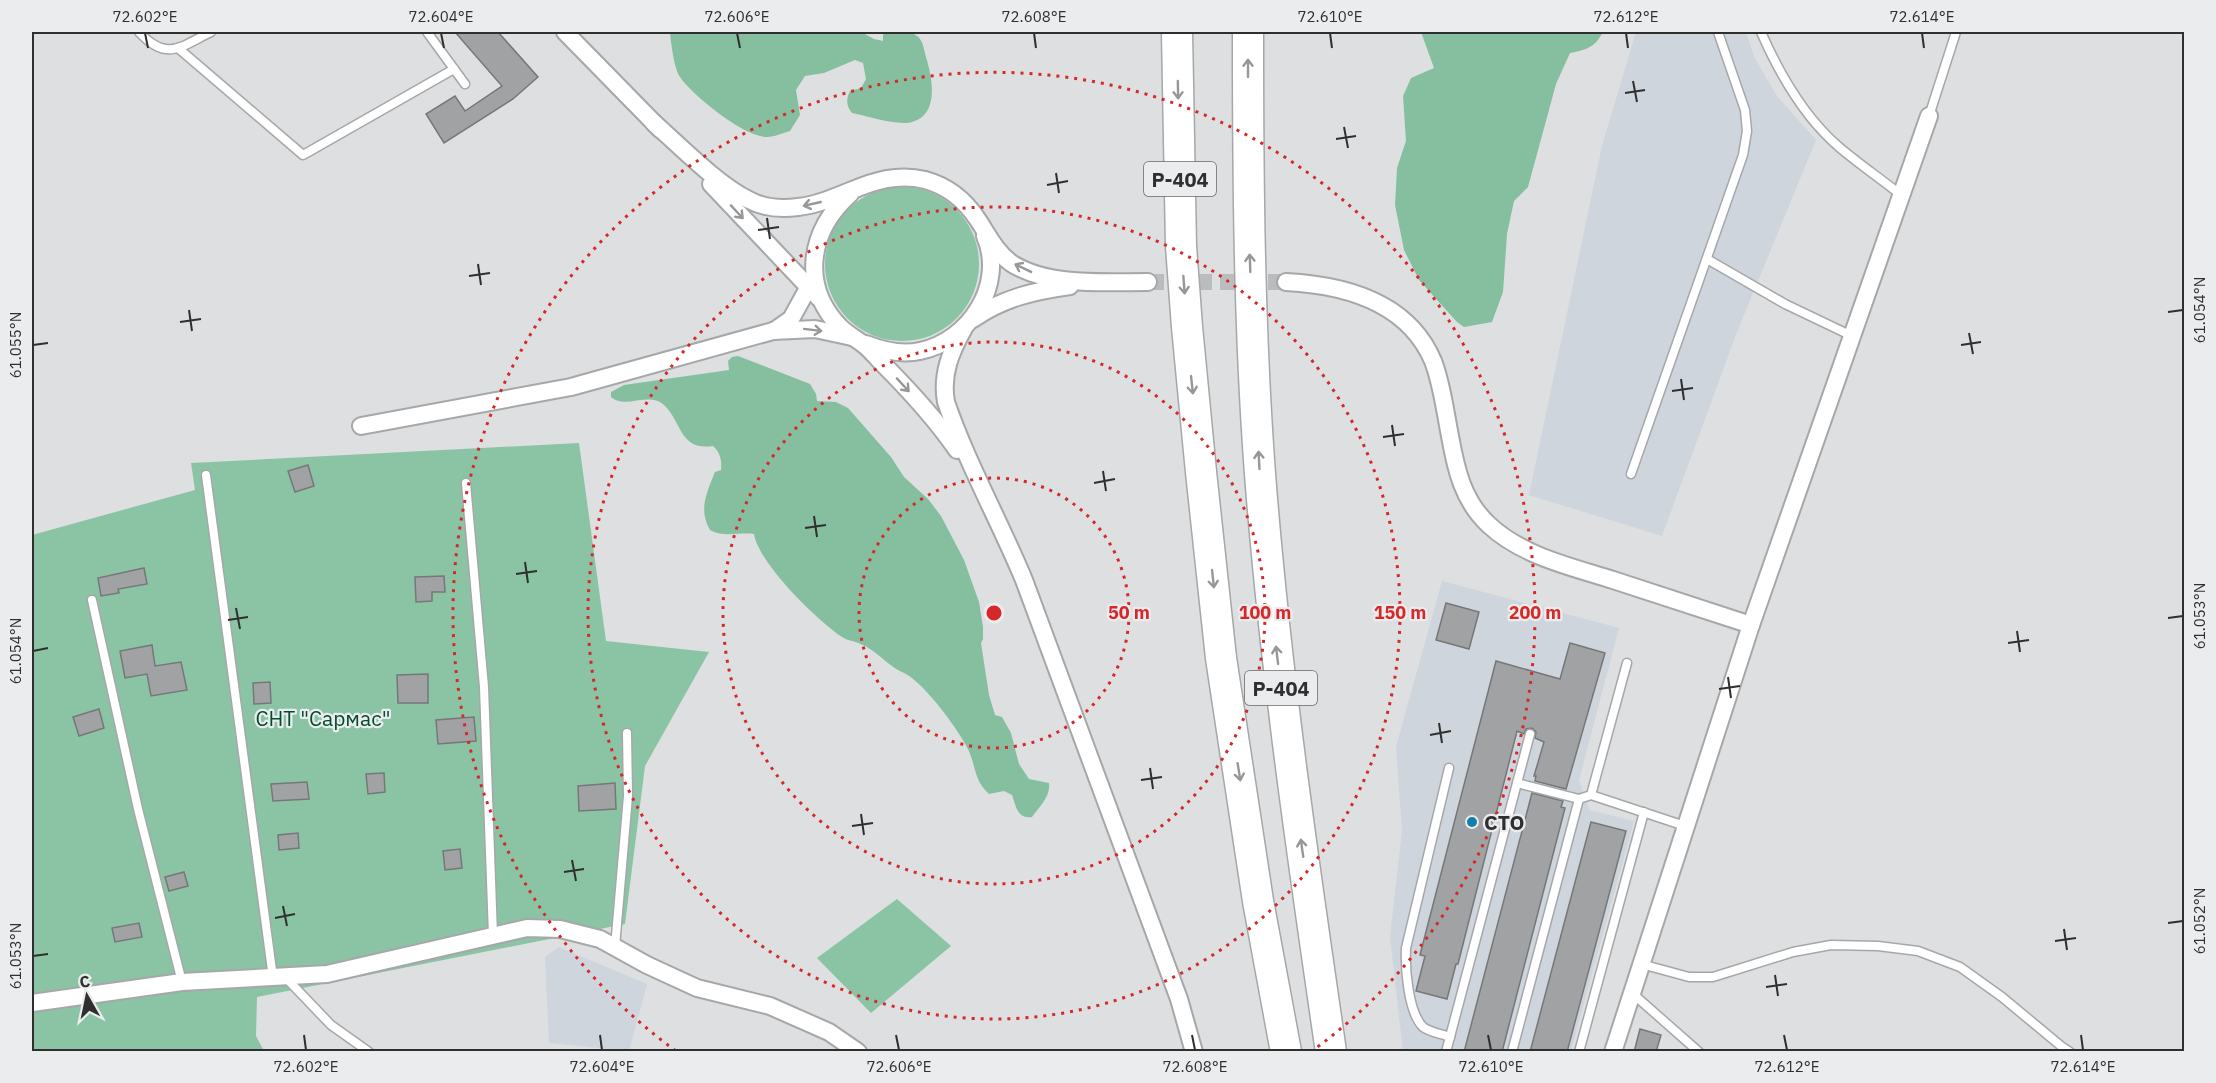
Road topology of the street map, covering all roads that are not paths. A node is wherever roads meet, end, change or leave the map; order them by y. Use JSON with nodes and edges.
{"nodes":[{"id":1,"x":139,"y":32,"type":"edge"},
{"id":2,"x":211,"y":32,"type":"edge"},
{"id":3,"x":427,"y":32,"type":"edge"},
{"id":4,"x":565,"y":32,"type":"edge"},
{"id":5,"x":1177,"y":32,"type":"edge"},
{"id":6,"x":1248,"y":32,"type":"edge"},
{"id":7,"x":1718,"y":32,"type":"edge"},
{"id":8,"x":1761,"y":32,"type":"edge"},
{"id":9,"x":1956,"y":32,"type":"edge"},
{"id":10,"x":178,"y":48,"type":"junction"},
{"id":11,"x":454,"y":69,"type":"junction"},
{"id":12,"x":465,"y":84,"type":"dead end"},
{"id":13,"x":1929,"y":116,"type":"joint"},
{"id":14,"x":654,"y":123,"type":"junction"},
{"id":15,"x":867,"y":184,"type":"junction"},
{"id":16,"x":1902,"y":195,"type":"junction"},
{"id":17,"x":978,"y":220,"type":"junction"},
{"id":18,"x":1707,"y":259,"type":"junction"},
{"id":19,"x":814,"y":268,"type":"junction"},
{"id":20,"x":1100,"y":282,"type":"junction"},
{"id":21,"x":1148,"y":282,"type":"tunnel mouth"},
{"id":22,"x":1286,"y":282,"type":"tunnel mouth"},
{"id":23,"x":809,"y":288,"type":"junction"},
{"id":24,"x":822,"y":301,"type":"junction"},
{"id":25,"x":967,"y":325,"type":"junction"},
{"id":26,"x":773,"y":331,"type":"junction"},
{"id":27,"x":1852,"y":336,"type":"junction"},
{"id":28,"x":857,"y":340,"type":"junction"},
{"id":29,"x":361,"y":426,"type":"dead end"},
{"id":30,"x":1631,"y":474,"type":"dead end"},
{"id":31,"x":206,"y":475,"type":"dead end"},
{"id":32,"x":466,"y":483,"type":"dead end"},
{"id":33,"x":980,"y":485,"type":"junction"},
{"id":34,"x":92,"y":600,"type":"dead end"},
{"id":35,"x":1751,"y":625,"type":"junction"},
{"id":36,"x":1627,"y":663,"type":"dead end"},
{"id":37,"x":627,"y":733,"type":"dead end"},
{"id":38,"x":1530,"y":734,"type":"dead end"},
{"id":39,"x":1449,"y":768,"type":"dead end"},
{"id":40,"x":1517,"y":783,"type":"junction"},
{"id":41,"x":1591,"y":795,"type":"junction"},
{"id":42,"x":1579,"y":799,"type":"junction"},
{"id":43,"x":1644,"y":812,"type":"junction"},
{"id":44,"x":1685,"y":826,"type":"junction"},
{"id":45,"x":1308,"y":894,"type":"junction"},
{"id":46,"x":1258,"y":901,"type":"junction"},
{"id":47,"x":493,"y":935,"type":"junction"},
{"id":48,"x":615,"y":947,"type":"junction"},
{"id":49,"x":1640,"y":964,"type":"junction"},
{"id":50,"x":279,"y":978,"type":"junction"},
{"id":51,"x":182,"y":982,"type":"junction"},
{"id":52,"x":1631,"y":993,"type":"junction"},
{"id":53,"x":32,"y":1003,"type":"edge"},
{"id":54,"x":1450,"y":1037,"type":"junction"},
{"id":55,"x":369,"y":1052,"type":"edge"},
{"id":56,"x":858,"y":1052,"type":"edge"},
{"id":57,"x":1194,"y":1052,"type":"edge"},
{"id":58,"x":1273,"y":1052,"type":"edge"},
{"id":59,"x":1286,"y":1052,"type":"edge"},
{"id":60,"x":1331,"y":1052,"type":"edge"},
{"id":61,"x":1345,"y":1052,"type":"edge"},
{"id":62,"x":1446,"y":1052,"type":"edge"},
{"id":63,"x":1512,"y":1052,"type":"edge"},
{"id":64,"x":1579,"y":1052,"type":"edge"},
{"id":65,"x":1613,"y":1052,"type":"edge"},
{"id":66,"x":1700,"y":1052,"type":"edge"},
{"id":67,"x":2070,"y":1052,"type":"edge"}],
"edges":[{"from":1,"to":10,"type":"lane"},
{"from":2,"to":10,"type":"lane"},
{"from":3,"to":11,"type":"lane"},
{"from":4,"to":14,"type":"street"},
{"from":5,"to":46,"type":"highway","number":"Р-404","one_way":true},
{"from":45,"to":6,"type":"highway","number":"Р-404","one_way":true},
{"from":7,"to":18,"type":"lane"},
{"from":8,"to":16,"type":"lane"},
{"from":9,"to":13,"type":"lane"},
{"from":10,"to":11,"type":"lane"},
{"from":11,"to":12,"type":"lane"},
{"from":13,"to":16,"type":"street"},
{"from":15,"to":14,"type":"street","one_way":true},
{"from":14,"to":23,"type":"street","one_way":true},
{"from":15,"to":17,"type":"street"},
{"from":15,"to":19,"type":"street"},
{"from":16,"to":27,"type":"street"},
{"from":20,"to":17,"type":"street","one_way":true},
{"from":17,"to":25,"type":"street"},
{"from":18,"to":27,"type":"lane"},
{"from":18,"to":30,"type":"lane"},
{"from":19,"to":23,"type":"street"},
{"from":19,"to":24,"type":"street"},
{"from":20,"to":21,"type":"street"},
{"from":20,"to":25,"type":"street"},
{"from":22,"to":35,"type":"street"},
{"from":23,"to":24,"type":"street"},
{"from":23,"to":26,"type":"street"},
{"from":24,"to":28,"type":"street"},
{"from":25,"to":28,"type":"street"},
{"from":25,"to":33,"type":"street"},
{"from":26,"to":28,"type":"street","one_way":true},
{"from":26,"to":29,"type":"street"},
{"from":27,"to":35,"type":"street"},
{"from":28,"to":33,"type":"street","one_way":true},
{"from":31,"to":50,"type":"lane"},
{"from":32,"to":47,"type":"lane"},
{"from":33,"to":57,"type":"street"},
{"from":34,"to":51,"type":"lane"},
{"from":35,"to":44,"type":"street"},
{"from":36,"to":41,"type":"lane"},
{"from":37,"to":48,"type":"lane"},
{"from":38,"to":40,"type":"lane"},
{"from":39,"to":54,"type":"lane"},
{"from":40,"to":42,"type":"lane"},
{"from":40,"to":54,"type":"lane"},
{"from":41,"to":42,"type":"lane"},
{"from":41,"to":43,"type":"lane"},
{"from":42,"to":63,"type":"lane"},
{"from":43,"to":44,"type":"lane"},
{"from":43,"to":64,"type":"lane"},
{"from":44,"to":49,"type":"street"},
{"from":45,"to":60,"type":"highway","number":"Р-404"},
{"from":45,"to":61,"type":"street"},
{"from":46,"to":58,"type":"street"},
{"from":46,"to":59,"type":"highway","number":"Р-404"},
{"from":47,"to":48,"type":"street"},
{"from":47,"to":50,"type":"street"},
{"from":48,"to":56,"type":"street"},
{"from":49,"to":52,"type":"street"},
{"from":49,"to":67,"type":"lane"},
{"from":50,"to":51,"type":"street"},
{"from":50,"to":55,"type":"lane"},
{"from":51,"to":53,"type":"street"},
{"from":52,"to":65,"type":"street"},
{"from":52,"to":66,"type":"lane"},
{"from":54,"to":62,"type":"lane"}]}
